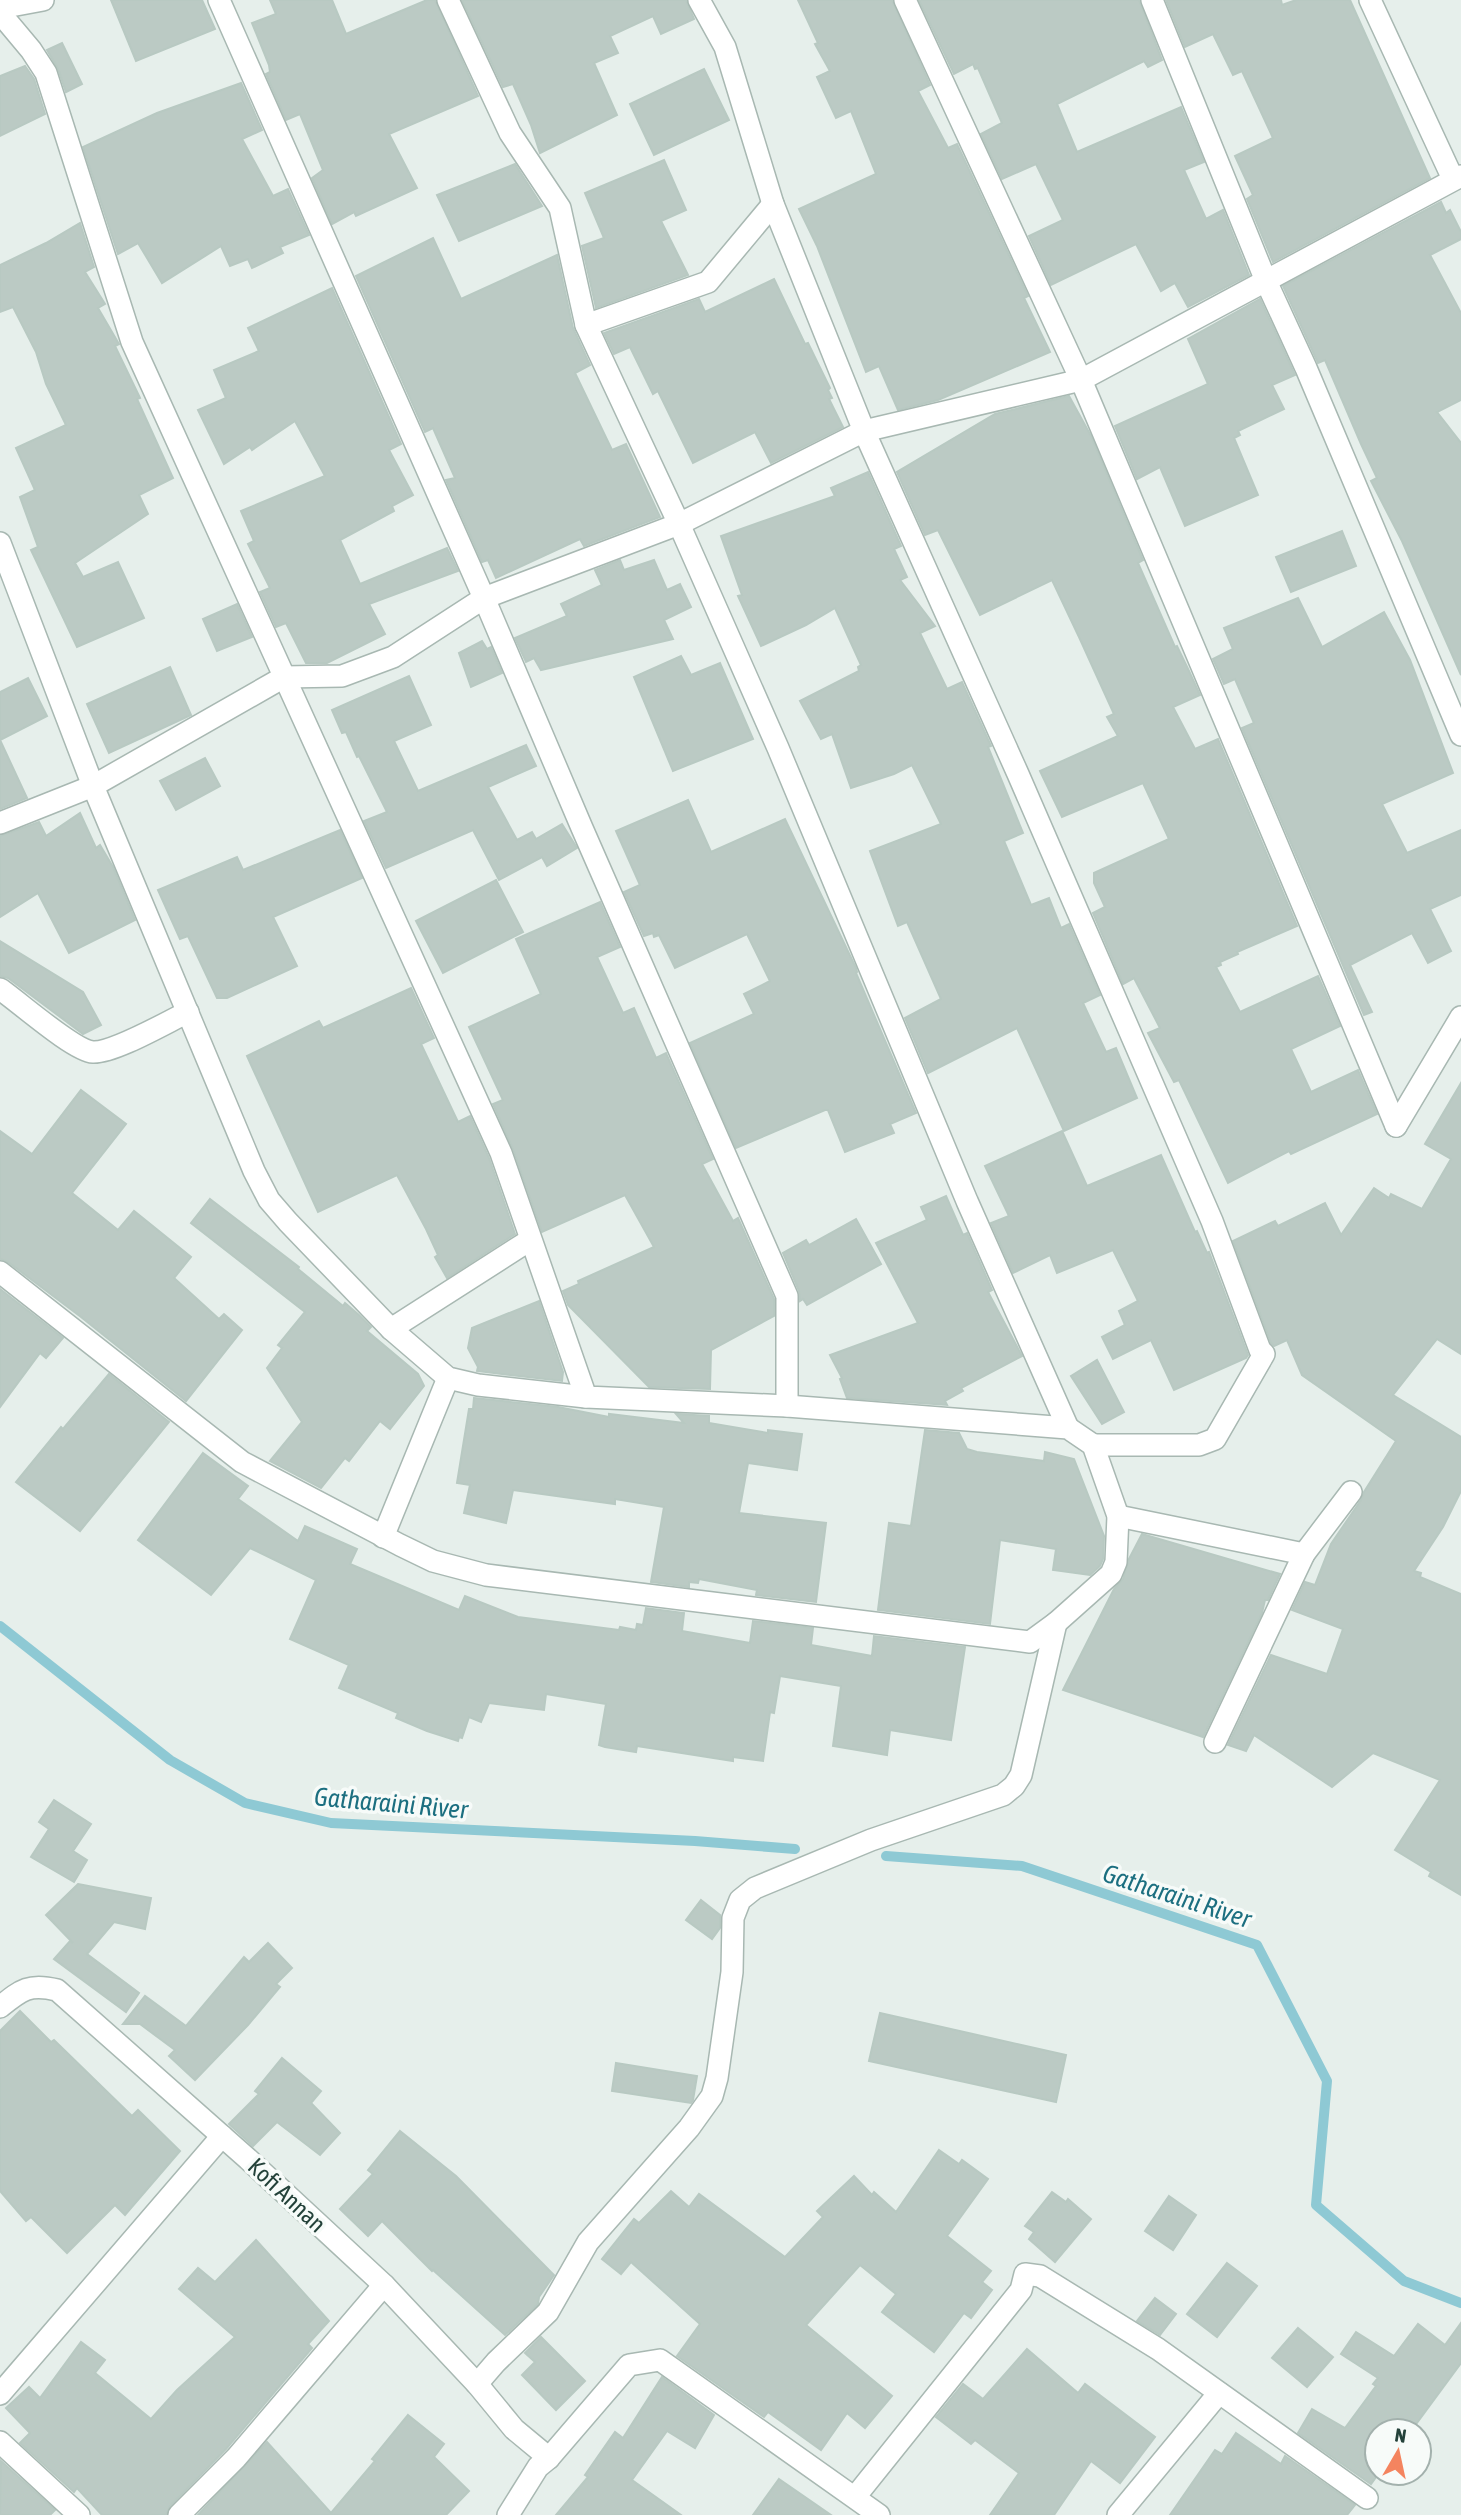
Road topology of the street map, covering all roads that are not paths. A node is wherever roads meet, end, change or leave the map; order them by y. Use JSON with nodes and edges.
{"nodes":[{"id":1,"x":40,"y":0,"type":"edge"},
{"id":2,"x":219,"y":0,"type":"edge"},
{"id":3,"x":449,"y":0,"type":"edge"},
{"id":4,"x":699,"y":0,"type":"edge"},
{"id":5,"x":905,"y":0,"type":"edge"},
{"id":6,"x":1152,"y":0,"type":"edge"},
{"id":7,"x":1370,"y":0,"type":"edge"},
{"id":8,"x":0,"y":10,"type":"edge"},
{"id":9,"x":1457,"y":177,"type":"edge"},
{"id":10,"x":773,"y":204,"type":"junction"},
{"id":11,"x":1266,"y":281,"type":"junction"},
{"id":12,"x":586,"y":325,"type":"junction"},
{"id":13,"x":1081,"y":380,"type":"junction"},
{"id":14,"x":864,"y":431,"type":"junction"},
{"id":15,"x":680,"y":524,"type":"junction"},
{"id":16,"x":0,"y":543,"type":"edge"},
{"id":17,"x":484,"y":597,"type":"junction"},
{"id":18,"x":284,"y":677,"type":"junction"},
{"id":19,"x":1461,"y":735,"type":"edge"},
{"id":20,"x":93,"y":786,"type":"junction"},
{"id":21,"x":0,"y":823,"type":"edge"},
{"id":22,"x":0,"y":989,"type":"edge"},
{"id":23,"x":188,"y":1012,"type":"junction"},
{"id":24,"x":1461,"y":1017,"type":"edge"},
{"id":25,"x":530,"y":1240,"type":"junction"},
{"id":26,"x":0,"y":1272,"type":"edge"},
{"id":27,"x":391,"y":1329,"type":"junction"},
{"id":28,"x":448,"y":1378,"type":"junction"},
{"id":29,"x":586,"y":1397,"type":"junction"},
{"id":30,"x":787,"y":1406,"type":"junction"},
{"id":31,"x":1068,"y":1429,"type":"junction"},
{"id":32,"x":1093,"y":1445,"type":"junction"},
{"id":33,"x":1351,"y":1492,"type":"dead end"},
{"id":34,"x":1118,"y":1516,"type":"junction"},
{"id":35,"x":383,"y":1537,"type":"junction"},
{"id":36,"x":1304,"y":1554,"type":"junction"},
{"id":37,"x":1056,"y":1623,"type":"junction"},
{"id":38,"x":1214,"y":1742,"type":"dead end"},
{"id":39,"x":0,"y":2007,"type":"edge"},
{"id":40,"x":222,"y":2136,"type":"junction"},
{"id":41,"x":384,"y":2285,"type":"junction"},
{"id":42,"x":477,"y":2384,"type":"junction"},
{"id":43,"x":1219,"y":2393,"type":"junction"},
{"id":44,"x":0,"y":2394,"type":"edge"},
{"id":45,"x":0,"y":2442,"type":"edge"},
{"id":46,"x":549,"y":2458,"type":"junction"},
{"id":47,"x":855,"y":2497,"type":"junction"},
{"id":48,"x":1367,"y":2498,"type":"dead end"},
{"id":49,"x":79,"y":2515,"type":"edge"},
{"id":50,"x":179,"y":2515,"type":"edge"},
{"id":51,"x":508,"y":2515,"type":"edge"},
{"id":52,"x":879,"y":2515,"type":"edge"},
{"id":53,"x":1118,"y":2515,"type":"edge"}],
"edges":[{"from":1,"to":8,"type":"street"},
{"from":2,"to":17,"type":"street"},
{"from":3,"to":12,"type":"street"},
{"from":4,"to":10,"type":"street"},
{"from":5,"to":13,"type":"street"},
{"from":6,"to":11,"type":"street"},
{"from":7,"to":9,"type":"street"},
{"from":8,"to":18,"type":"street"},
{"from":9,"to":11,"type":"street"},
{"from":10,"to":12,"type":"street"},
{"from":10,"to":14,"type":"street"},
{"from":11,"to":13,"type":"street"},
{"from":11,"to":19,"type":"street"},
{"from":12,"to":15,"type":"street"},
{"from":13,"to":14,"type":"street"},
{"from":13,"to":24,"type":"street"},
{"from":14,"to":15,"type":"street"},
{"from":14,"to":32,"type":"street"},
{"from":15,"to":17,"type":"street"},
{"from":15,"to":31,"type":"street"},
{"from":16,"to":20,"type":"street"},
{"from":17,"to":18,"type":"street"},
{"from":17,"to":30,"type":"street"},
{"from":18,"to":20,"type":"street"},
{"from":18,"to":25,"type":"street"},
{"from":20,"to":21,"type":"street"},
{"from":20,"to":23,"type":"street"},
{"from":22,"to":23,"type":"street"},
{"from":23,"to":27,"type":"street"},
{"from":25,"to":27,"type":"street"},
{"from":25,"to":29,"type":"street"},
{"from":26,"to":35,"type":"street"},
{"from":27,"to":28,"type":"street"},
{"from":28,"to":29,"type":"street"},
{"from":28,"to":35,"type":"street"},
{"from":29,"to":30,"type":"street"},
{"from":30,"to":31,"type":"street"},
{"from":31,"to":32,"type":"street"},
{"from":32,"to":34,"type":"street"},
{"from":33,"to":36,"type":"street"},
{"from":34,"to":36,"type":"street"},
{"from":34,"to":37,"type":"street"},
{"from":35,"to":37,"type":"street"},
{"from":36,"to":38,"type":"street"},
{"from":37,"to":42,"type":"street"},
{"from":39,"to":40,"type":"street","name":"Kofi Annan"},
{"from":40,"to":41,"type":"street","name":"Kofi Annan"},
{"from":40,"to":44,"type":"street"},
{"from":41,"to":42,"type":"street","name":"Kofi Annan"},
{"from":41,"to":50,"type":"street"},
{"from":42,"to":46,"type":"street","name":"Kofi Annan"},
{"from":43,"to":47,"type":"street"},
{"from":43,"to":48,"type":"street"},
{"from":43,"to":53,"type":"street"},
{"from":45,"to":49,"type":"street"},
{"from":46,"to":47,"type":"street"},
{"from":46,"to":51,"type":"street"},
{"from":47,"to":52,"type":"street"}]}
